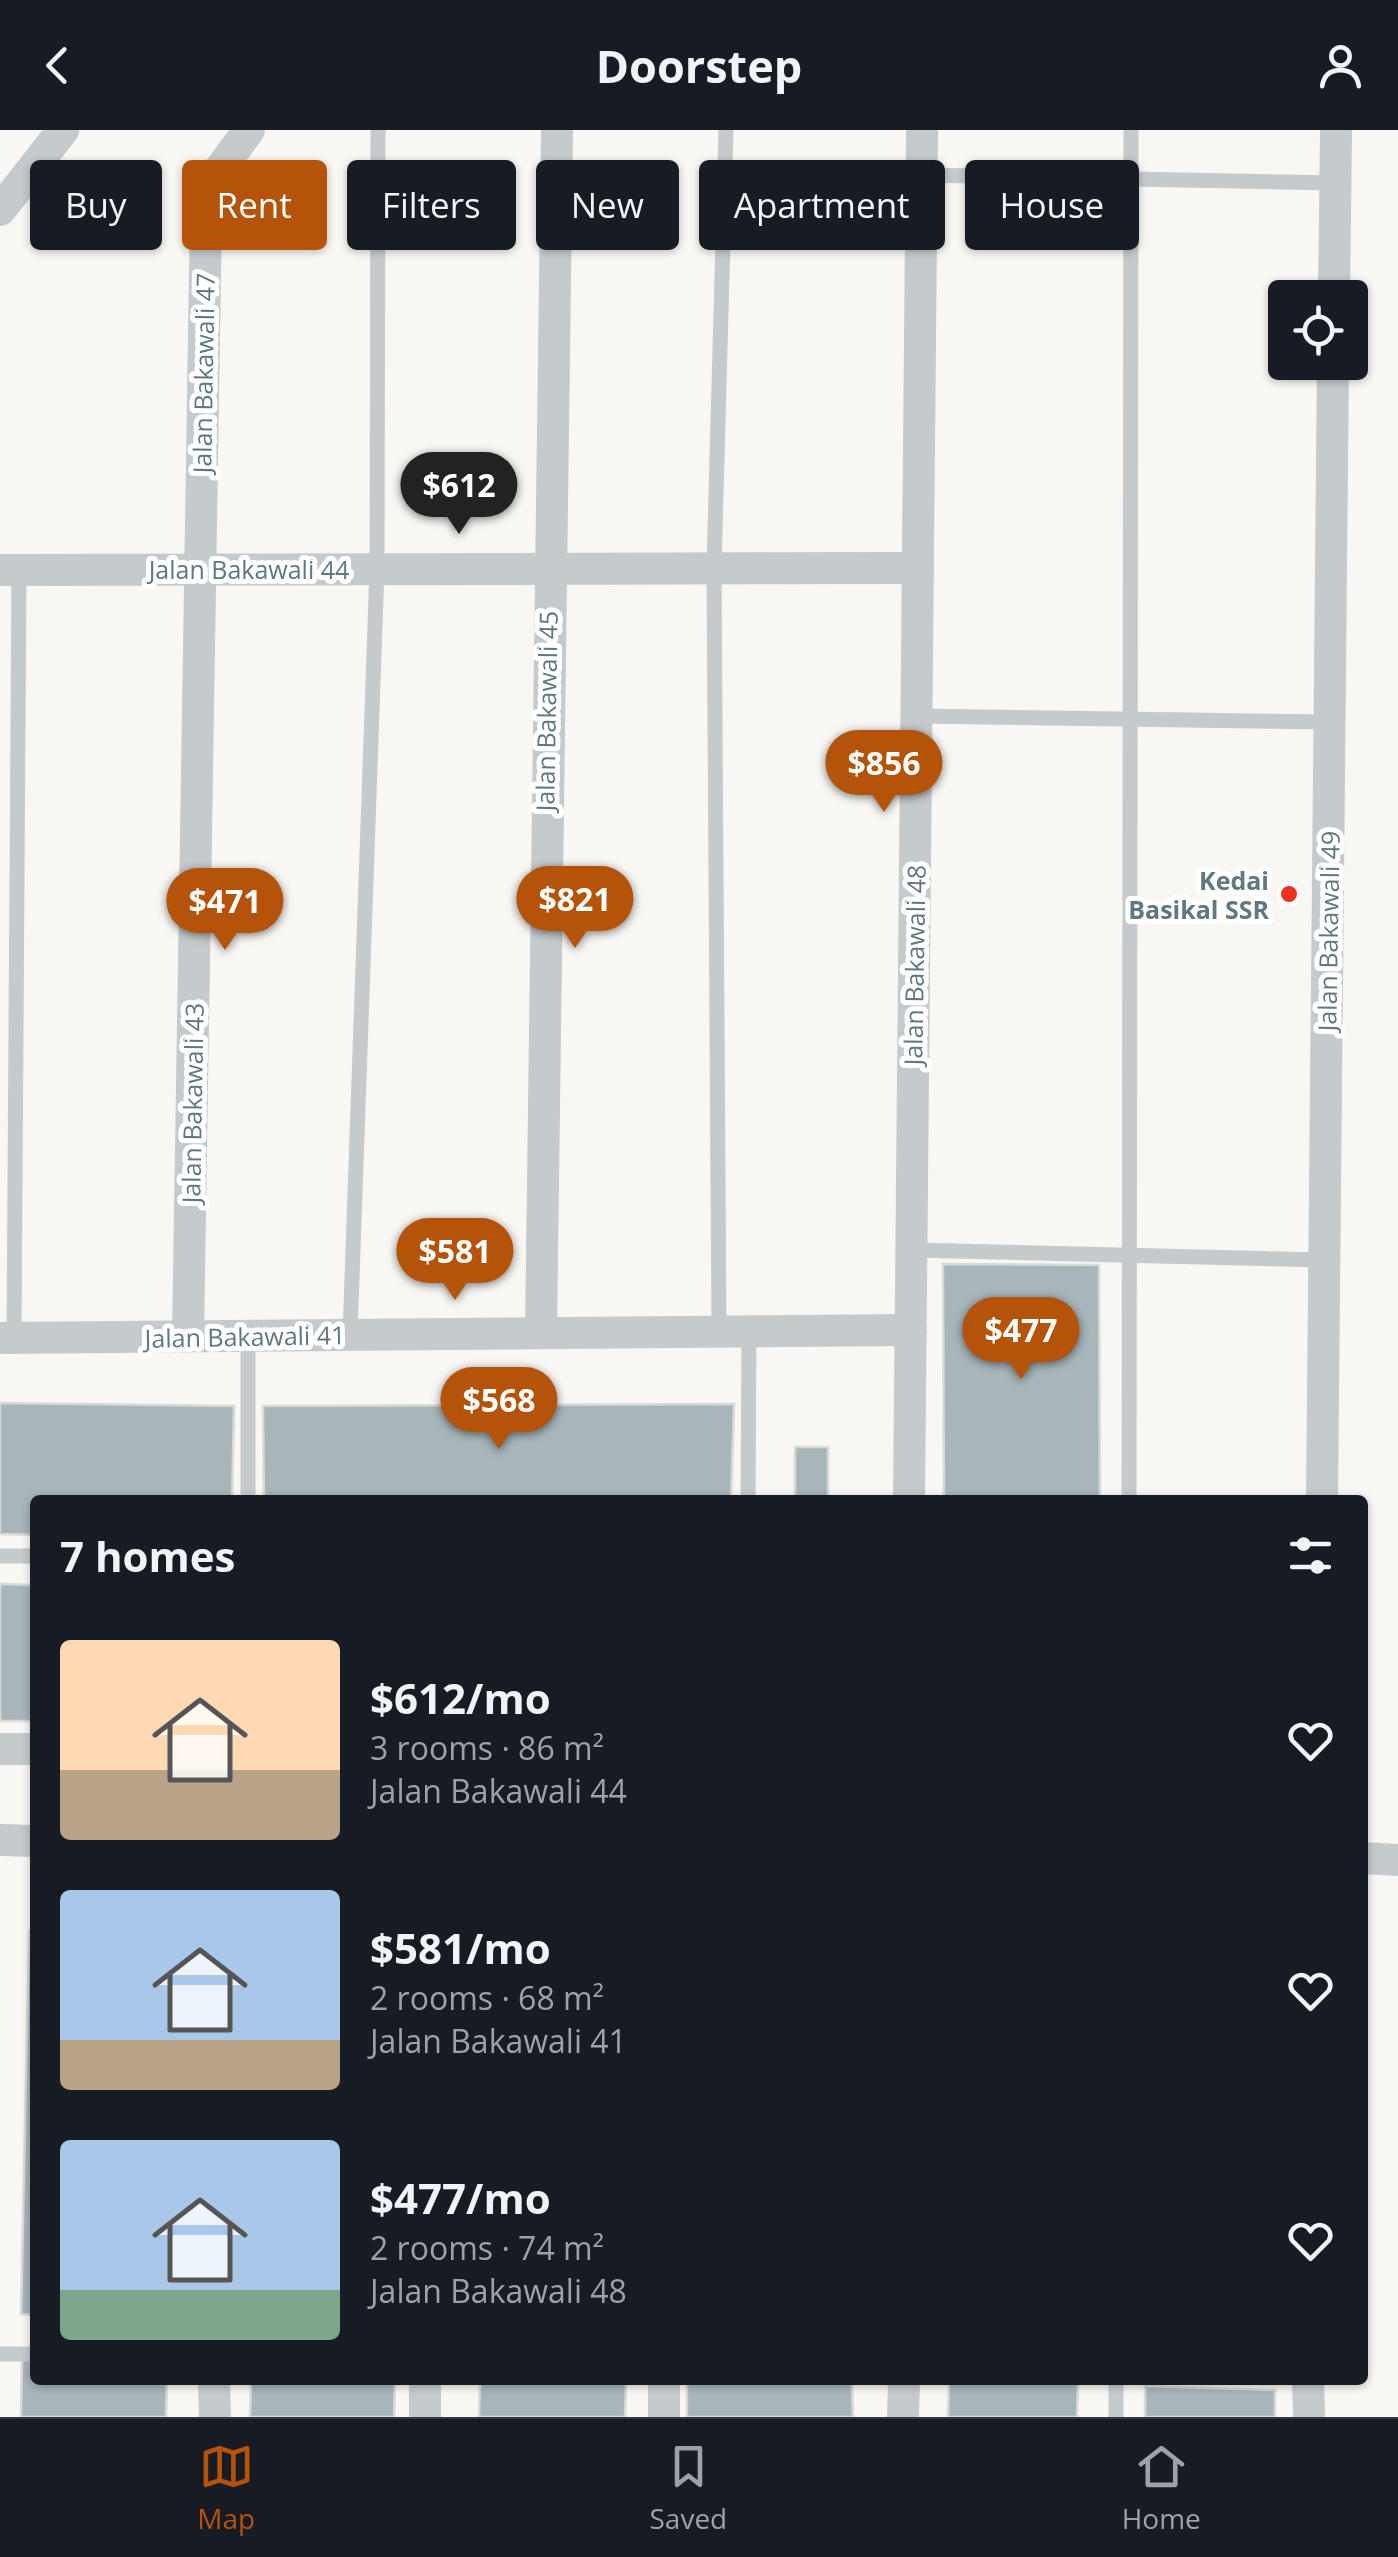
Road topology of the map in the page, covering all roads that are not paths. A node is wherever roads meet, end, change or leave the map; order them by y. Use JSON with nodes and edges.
{"nodes":[{"id":1,"x":63,"y":130,"type":"edge"},
{"id":2,"x":249,"y":130,"type":"edge"},
{"id":3,"x":378,"y":130,"type":"edge"},
{"id":4,"x":556,"y":130,"type":"edge"},
{"id":5,"x":726,"y":130,"type":"edge"},
{"id":6,"x":922,"y":130,"type":"edge"},
{"id":7,"x":1131,"y":130,"type":"edge"},
{"id":8,"x":1336,"y":130,"type":"edge"},
{"id":9,"x":922,"y":160,"type":"edge"},
{"id":10,"x":1131,"y":160,"type":"edge"},
{"id":11,"x":1139,"y":179,"type":"edge"},
{"id":12,"x":1334,"y":183,"type":"junction"},
{"id":13,"x":0,"y":210,"type":"edge"},
{"id":14,"x":921,"y":250,"type":"edge"},
{"id":15,"x":1131,"y":250,"type":"edge"},
{"id":16,"x":1334,"y":280,"type":"edge"},
{"id":17,"x":1333,"y":380,"type":"edge"},
{"id":18,"x":548,"y":568,"type":"junction"},
{"id":19,"x":714,"y":568,"type":"junction"},
{"id":20,"x":918,"y":568,"type":"junction"},
{"id":21,"x":200,"y":569,"type":"junction"},
{"id":22,"x":377,"y":569,"type":"junction"},
{"id":23,"x":10,"y":570,"type":"edge"},
{"id":24,"x":916,"y":716,"type":"junction"},
{"id":25,"x":1131,"y":719,"type":"junction"},
{"id":26,"x":1330,"y":722,"type":"junction"},
{"id":27,"x":912,"y":1250,"type":"junction"},
{"id":28,"x":1131,"y":1256,"type":"junction"},
{"id":29,"x":1324,"y":1260,"type":"junction"},
{"id":30,"x":911,"y":1330,"type":"junction"},
{"id":31,"x":734,"y":1331,"type":"junction"},
{"id":32,"x":541,"y":1333,"type":"junction"},
{"id":33,"x":350,"y":1335,"type":"junction"},
{"id":34,"x":188,"y":1336,"type":"junction"},
{"id":35,"x":248,"y":1336,"type":"junction"},
{"id":36,"x":7,"y":1338,"type":"edge"},
{"id":37,"x":248,"y":1495,"type":"edge"},
{"id":38,"x":748,"y":1495,"type":"edge"},
{"id":39,"x":910,"y":1495,"type":"edge"},
{"id":40,"x":1129,"y":1495,"type":"edge"},
{"id":41,"x":1322,"y":1495,"type":"edge"},
{"id":42,"x":0,"y":1556,"type":"edge"},
{"id":43,"x":30,"y":1556,"type":"edge"},
{"id":44,"x":0,"y":1749,"type":"edge"},
{"id":45,"x":30,"y":1749,"type":"edge"},
{"id":46,"x":0,"y":1840,"type":"edge"},
{"id":47,"x":30,"y":1841,"type":"edge"},
{"id":48,"x":1368,"y":1858,"type":"edge"},
{"id":49,"x":1398,"y":1860,"type":"edge"},
{"id":50,"x":0,"y":2354,"type":"edge"},
{"id":51,"x":30,"y":2354,"type":"edge"},
{"id":52,"x":214,"y":2385,"type":"edge"},
{"id":53,"x":425,"y":2385,"type":"edge"},
{"id":54,"x":664,"y":2385,"type":"edge"},
{"id":55,"x":904,"y":2385,"type":"edge"},
{"id":56,"x":1116,"y":2385,"type":"edge"},
{"id":57,"x":1308,"y":2385,"type":"edge"},
{"id":58,"x":215,"y":2417,"type":"edge"},
{"id":59,"x":425,"y":2417,"type":"edge"},
{"id":60,"x":664,"y":2417,"type":"edge"},
{"id":61,"x":903,"y":2417,"type":"edge"},
{"id":62,"x":1116,"y":2417,"type":"edge"},
{"id":63,"x":1309,"y":2417,"type":"edge"}],
"edges":[{"from":1,"to":13,"type":"street"},
{"from":2,"to":21,"type":"street","name":"Jalan Bakawali 47"},
{"from":3,"to":22,"type":"lane"},
{"from":4,"to":18,"type":"street","name":"Jalan Bakawali 45"},
{"from":5,"to":19,"type":"lane"},
{"from":6,"to":9,"type":"street","name":"Jalan Bakawali 48"},
{"from":7,"to":10,"type":"lane"},
{"from":8,"to":12,"type":"street"},
{"from":11,"to":12,"type":"lane"},
{"from":12,"to":16,"type":"street"},
{"from":14,"to":20,"type":"street","name":"Jalan Bakawali 48"},
{"from":15,"to":25,"type":"lane"},
{"from":17,"to":26,"type":"street","name":"Jalan Bakawali 49"},
{"from":18,"to":19,"type":"street","name":"Jalan Bakawali 44"},
{"from":18,"to":22,"type":"street","name":"Jalan Bakawali 44"},
{"from":18,"to":32,"type":"street","name":"Jalan Bakawali 45"},
{"from":19,"to":20,"type":"street","name":"Jalan Bakawali 44"},
{"from":19,"to":31,"type":"lane"},
{"from":20,"to":24,"type":"street","name":"Jalan Bakawali 48"},
{"from":21,"to":22,"type":"street","name":"Jalan Bakawali 44"},
{"from":21,"to":23,"type":"street","name":"Jalan Bakawali 44"},
{"from":21,"to":34,"type":"street","name":"Jalan Bakawali 43"},
{"from":22,"to":33,"type":"lane"},
{"from":23,"to":36,"type":"lane"},
{"from":24,"to":25,"type":"lane"},
{"from":24,"to":27,"type":"street","name":"Jalan Bakawali 48"},
{"from":25,"to":26,"type":"lane"},
{"from":25,"to":28,"type":"lane"},
{"from":26,"to":29,"type":"street","name":"Jalan Bakawali 49"},
{"from":27,"to":28,"type":"lane"},
{"from":27,"to":30,"type":"street","name":"Jalan Bakawali 48"},
{"from":28,"to":29,"type":"lane"},
{"from":28,"to":40,"type":"lane"},
{"from":29,"to":41,"type":"street","name":"Jalan Bakawali 49"},
{"from":30,"to":31,"type":"street","name":"Jalan Bakawali 41"},
{"from":30,"to":39,"type":"street","name":"Jalan Bakawali 48"},
{"from":31,"to":32,"type":"street","name":"Jalan Bakawali 41"},
{"from":31,"to":38,"type":"lane"},
{"from":32,"to":33,"type":"street","name":"Jalan Bakawali 41"},
{"from":33,"to":35,"type":"street","name":"Jalan Bakawali 41"},
{"from":34,"to":35,"type":"street","name":"Jalan Bakawali 41"},
{"from":34,"to":36,"type":"street","name":"Jalan Bakawali 41"},
{"from":35,"to":37,"type":"lane"},
{"from":42,"to":43,"type":"lane"},
{"from":44,"to":45,"type":"street"},
{"from":46,"to":47,"type":"street"},
{"from":48,"to":49,"type":"street"},
{"from":50,"to":51,"type":"lane"},
{"from":52,"to":58,"type":"street"},
{"from":53,"to":59,"type":"street"},
{"from":54,"to":60,"type":"street"},
{"from":55,"to":61,"type":"street"},
{"from":56,"to":62,"type":"lane"},
{"from":57,"to":63,"type":"street"}]}
